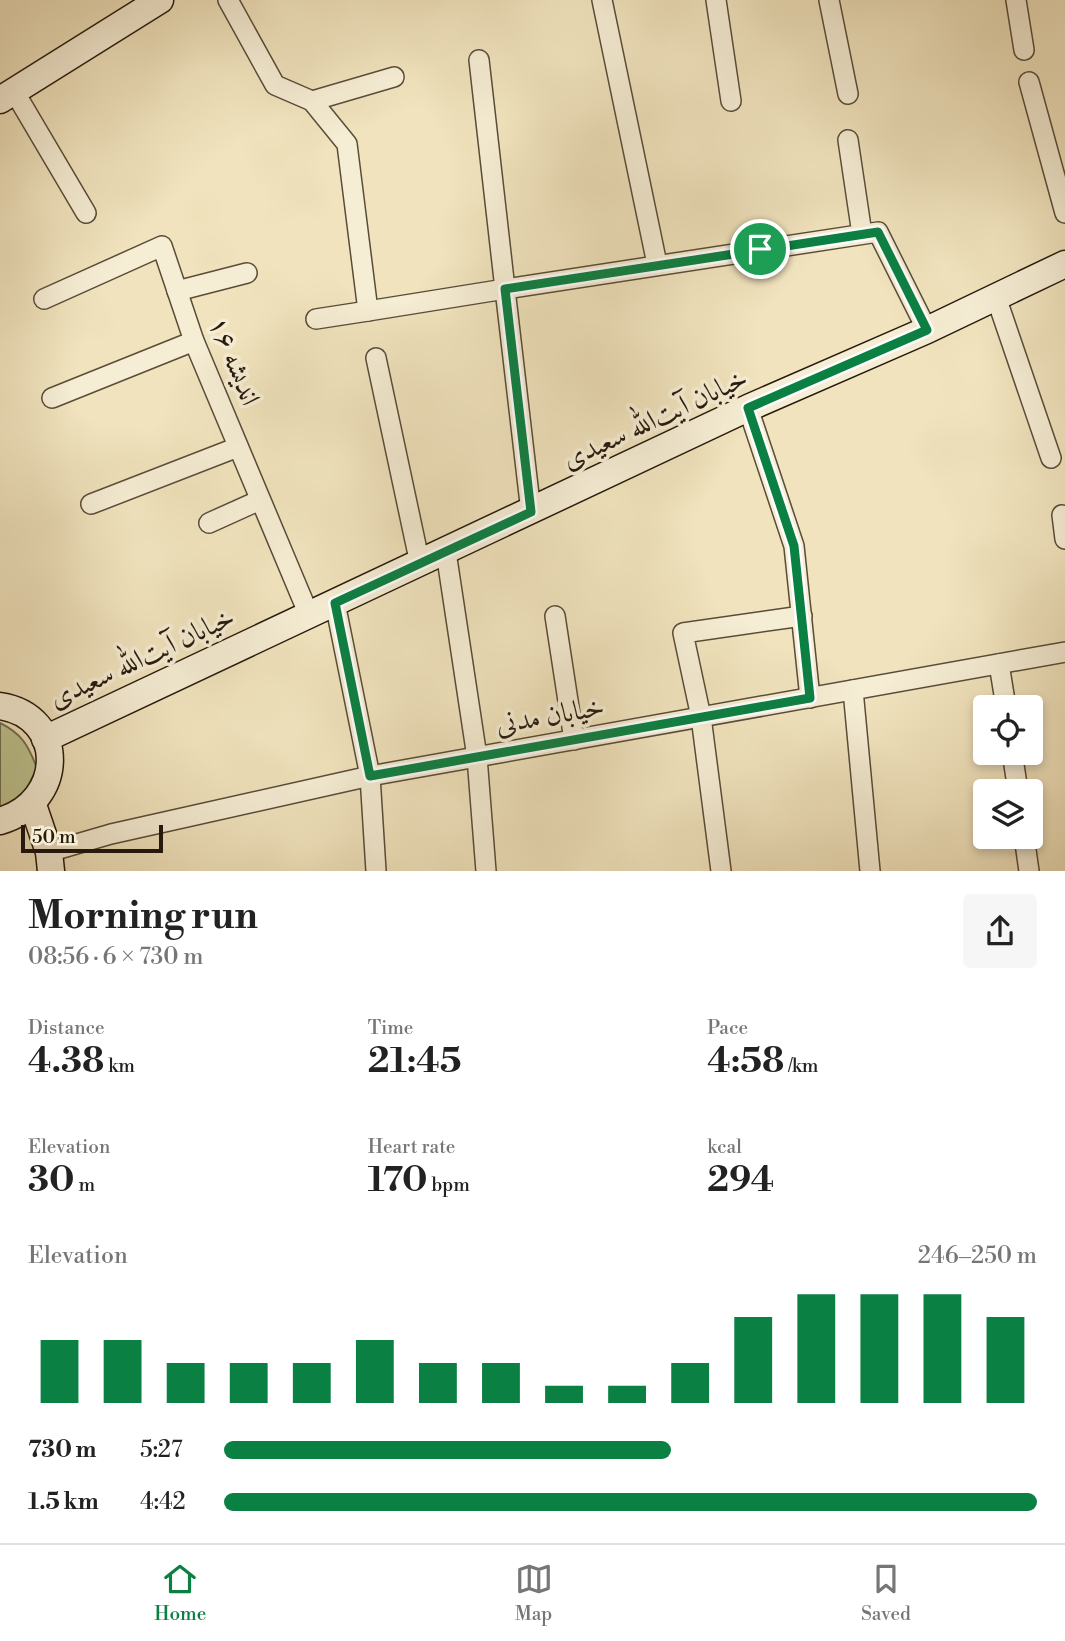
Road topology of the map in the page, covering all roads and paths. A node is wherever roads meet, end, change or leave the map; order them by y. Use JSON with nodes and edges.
{"nodes":[{"id":1,"x":160,"y":0,"type":"edge"},
{"id":2,"x":228,"y":0,"type":"edge"},
{"id":3,"x":602,"y":0,"type":"edge"},
{"id":4,"x":716,"y":0,"type":"edge"},
{"id":5,"x":830,"y":0,"type":"edge"},
{"id":6,"x":1016,"y":0,"type":"edge"},
{"id":7,"x":1024,"y":50,"type":"dead end"},
{"id":8,"x":479,"y":60,"type":"dead end"},
{"id":9,"x":394,"y":77,"type":"dead end"},
{"id":10,"x":1029,"y":82,"type":"dead end"},
{"id":11,"x":848,"y":94,"type":"dead end"},
{"id":12,"x":7,"y":96,"type":"edge"},
{"id":13,"x":312,"y":101,"type":"junction"},
{"id":14,"x":731,"y":101,"type":"dead end"},
{"id":15,"x":848,"y":140,"type":"dead end"},
{"id":16,"x":86,"y":213,"type":"dead end"},
{"id":17,"x":1065,"y":213,"type":"edge"},
{"id":18,"x":862,"y":234,"type":"junction"},
{"id":19,"x":657,"y":264,"type":"junction"},
{"id":20,"x":1065,"y":264,"type":"edge"},
{"id":21,"x":247,"y":273,"type":"dead end"},
{"id":22,"x":505,"y":289,"type":"junction"},
{"id":23,"x":177,"y":291,"type":"junction"},
{"id":24,"x":996,"y":297,"type":"junction"},
{"id":25,"x":44,"y":299,"type":"dead end"},
{"id":26,"x":368,"y":311,"type":"junction"},
{"id":27,"x":316,"y":318,"type":"dead end"},
{"id":28,"x":927,"y":330,"type":"junction"},
{"id":29,"x":194,"y":341,"type":"junction"},
{"id":30,"x":376,"y":358,"type":"dead end"},
{"id":31,"x":52,"y":398,"type":"dead end"},
{"id":32,"x":748,"y":408,"type":"junction"},
{"id":33,"x":238,"y":447,"type":"junction"},
{"id":34,"x":1051,"y":458,"type":"dead end"},
{"id":35,"x":260,"y":500,"type":"junction"},
{"id":36,"x":91,"y":505,"type":"dead end"},
{"id":37,"x":531,"y":512,"type":"junction"},
{"id":38,"x":1062,"y":515,"type":"dead end"},
{"id":39,"x":209,"y":523,"type":"dead end"},
{"id":40,"x":1065,"y":539,"type":"edge"},
{"id":41,"x":446,"y":552,"type":"junction"},
{"id":42,"x":420,"y":564,"type":"junction"},
{"id":43,"x":335,"y":603,"type":"junction"},
{"id":44,"x":309,"y":615,"type":"junction"},
{"id":45,"x":555,"y":616,"type":"dead end"},
{"id":46,"x":802,"y":616,"type":"junction"},
{"id":47,"x":1065,"y":652,"type":"edge"},
{"id":48,"x":999,"y":664,"type":"junction"},
{"id":49,"x":853,"y":690,"type":"junction"},
{"id":50,"x":1004,"y":695,"type":"edge"},
{"id":51,"x":810,"y":698,"type":"junction"},
{"id":52,"x":0,"y":706,"type":"edge"},
{"id":53,"x":701,"y":717,"type":"junction"},
{"id":54,"x":45,"y":738,"type":"junction"},
{"id":55,"x":574,"y":740,"type":"junction"},
{"id":56,"x":477,"y":757,"type":"junction"},
{"id":57,"x":370,"y":776,"type":"junction"},
{"id":58,"x":33,"y":805,"type":"junction"},
{"id":59,"x":0,"y":821,"type":"edge"},
{"id":60,"x":1026,"y":849,"type":"edge"},
{"id":61,"x":50,"y":862,"type":"edge"},
{"id":62,"x":376,"y":871,"type":"edge"},
{"id":63,"x":486,"y":871,"type":"edge"},
{"id":64,"x":721,"y":871,"type":"edge"},
{"id":65,"x":870,"y":871,"type":"edge"},
{"id":66,"x":1029,"y":871,"type":"edge"}],
"edges":[{"from":1,"to":12,"type":"main road"},
{"from":2,"to":13,"type":"street"},
{"from":3,"to":19,"type":"street"},
{"from":4,"to":14,"type":"street"},
{"from":5,"to":11,"type":"street"},
{"from":6,"to":7,"type":"street"},
{"from":8,"to":22,"type":"street"},
{"from":9,"to":13,"type":"street"},
{"from":10,"to":17,"type":"street"},
{"from":12,"to":16,"type":"street"},
{"from":13,"to":26,"type":"street"},
{"from":15,"to":18,"type":"street"},
{"from":18,"to":19,"type":"street"},
{"from":18,"to":28,"type":"street"},
{"from":19,"to":22,"type":"street"},
{"from":20,"to":24,"type":"main road","name":"خیابان آیت‌الله سعیدی"},
{"from":21,"to":23,"type":"street"},
{"from":22,"to":26,"type":"street"},
{"from":22,"to":37,"type":"street"},
{"from":23,"to":25,"type":"street","name":"اندیشه ۱۶"},
{"from":23,"to":29,"type":"street","name":"اندیشه ۱۶"},
{"from":24,"to":28,"type":"main road","name":"خیابان آیت‌الله سعیدی"},
{"from":24,"to":34,"type":"street"},
{"from":26,"to":27,"type":"street"},
{"from":28,"to":32,"type":"main road","name":"خیابان آیت‌الله سعیدی"},
{"from":29,"to":31,"type":"street"},
{"from":29,"to":33,"type":"street","name":"اندیشه ۱۶"},
{"from":30,"to":42,"type":"street"},
{"from":32,"to":37,"type":"main road","name":"خیابان آیت‌الله سعیدی"},
{"from":32,"to":46,"type":"street"},
{"from":33,"to":35,"type":"street","name":"اندیشه ۱۶"},
{"from":33,"to":36,"type":"street"},
{"from":35,"to":39,"type":"street"},
{"from":35,"to":44,"type":"street","name":"اندیشه ۱۶"},
{"from":37,"to":41,"type":"main road","name":"خیابان آیت‌الله سعیدی"},
{"from":38,"to":40,"type":"street"},
{"from":41,"to":42,"type":"main road","name":"خیابان آیت‌الله سعیدی"},
{"from":41,"to":56,"type":"street"},
{"from":42,"to":43,"type":"main road","name":"خیابان آیت‌الله سعیدی"},
{"from":43,"to":44,"type":"main road","name":"خیابان آیت‌الله سعیدی"},
{"from":43,"to":57,"type":"street"},
{"from":44,"to":54,"type":"main road","name":"خیابان آیت‌الله سعیدی"},
{"from":45,"to":55,"type":"street"},
{"from":46,"to":51,"type":"street"},
{"from":46,"to":53,"type":"street"},
{"from":47,"to":48,"type":"street","name":"خیابان مدنی"},
{"from":48,"to":49,"type":"street","name":"خیابان مدنی"},
{"from":48,"to":50,"type":"street"},
{"from":49,"to":51,"type":"street","name":"خیابان مدنی"},
{"from":49,"to":65,"type":"street"},
{"from":51,"to":53,"type":"street","name":"خیابان مدنی"},
{"from":52,"to":54,"type":"main road"},
{"from":53,"to":55,"type":"street","name":"خیابان مدنی"},
{"from":53,"to":64,"type":"street"},
{"from":54,"to":58,"type":"main road"},
{"from":55,"to":56,"type":"street","name":"خیابان مدنی"},
{"from":56,"to":57,"type":"street","name":"خیابان مدنی"},
{"from":56,"to":63,"type":"street"},
{"from":57,"to":61,"type":"street","name":"خیابان مدنی"},
{"from":57,"to":62,"type":"street"},
{"from":58,"to":59,"type":"main road"},
{"from":58,"to":61,"type":"main road"},
{"from":60,"to":66,"type":"street"}]}
